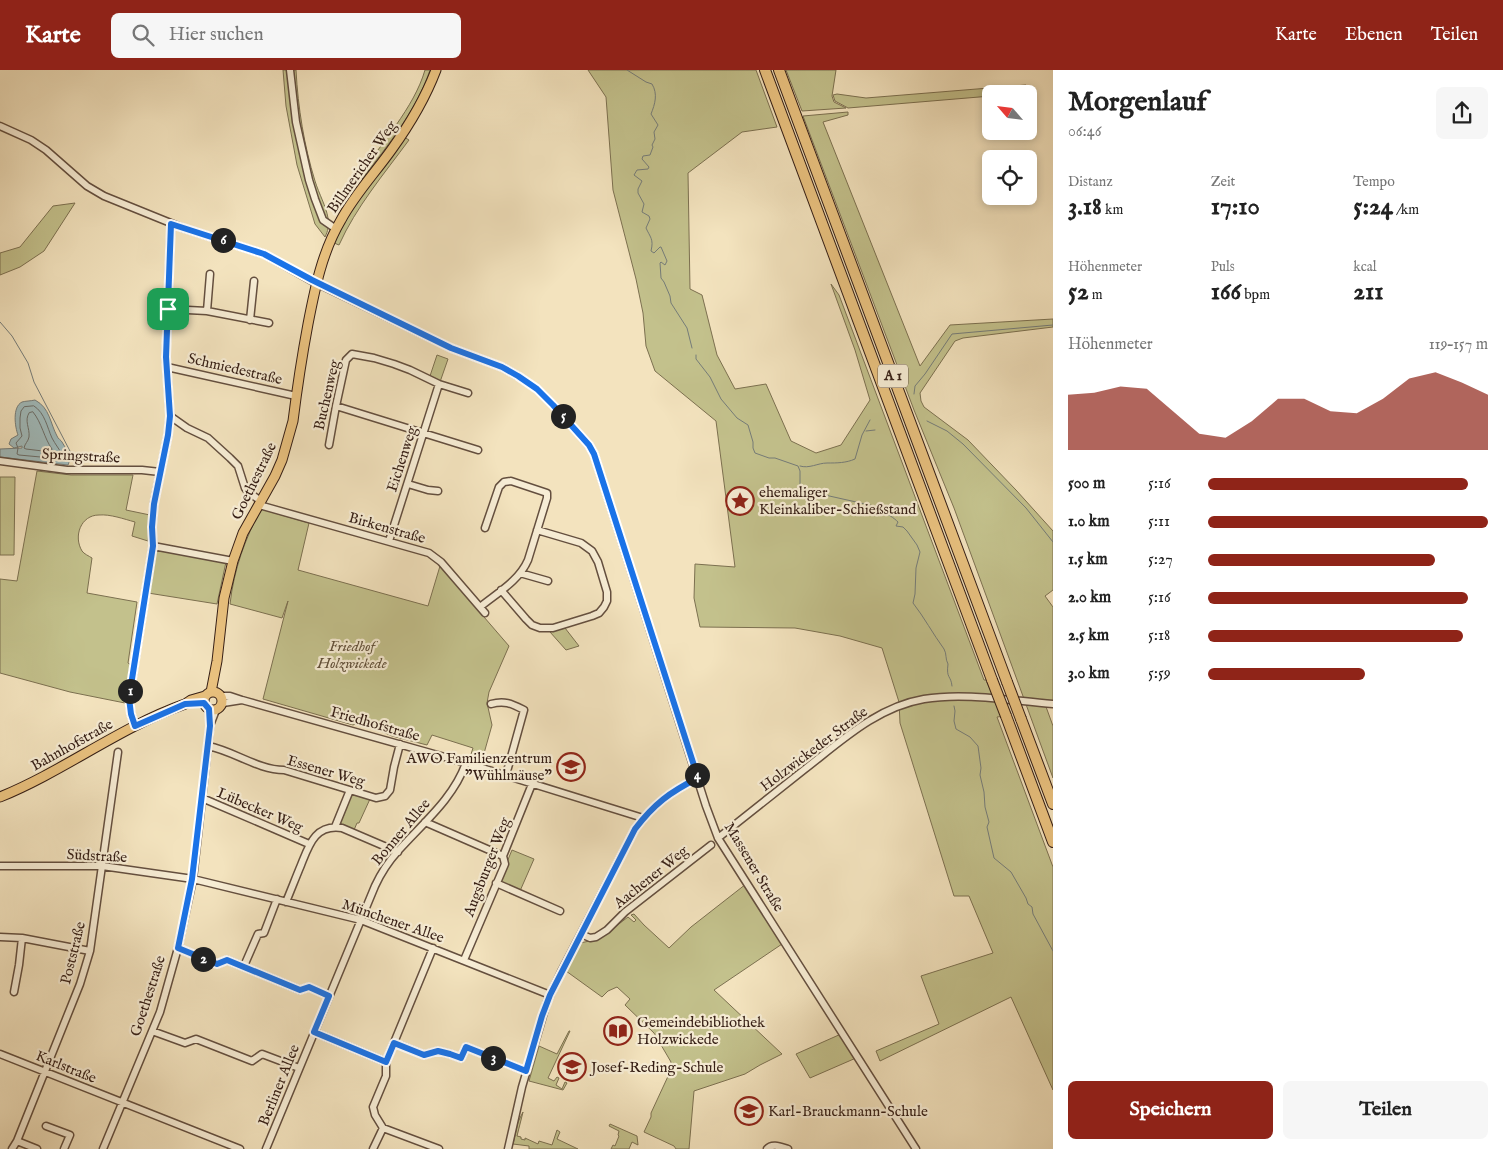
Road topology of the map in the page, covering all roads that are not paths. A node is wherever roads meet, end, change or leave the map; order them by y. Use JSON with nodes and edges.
{"nodes":[{"id":1,"x":290,"y":70,"type":"edge"},
{"id":2,"x":436,"y":70,"type":"edge"},
{"id":3,"x":765,"y":70,"type":"edge"},
{"id":4,"x":779,"y":70,"type":"edge"},
{"id":5,"x":0,"y":126,"type":"edge"},
{"id":6,"x":171,"y":224,"type":"junction"},
{"id":7,"x":336,"y":228,"type":"junction"},
{"id":8,"x":210,"y":274,"type":"dead end"},
{"id":9,"x":254,"y":281,"type":"dead end"},
{"id":10,"x":316,"y":282,"type":"junction"},
{"id":11,"x":168,"y":309,"type":"junction"},
{"id":12,"x":207,"y":311,"type":"junction"},
{"id":13,"x":250,"y":320,"type":"junction"},
{"id":14,"x":269,"y":323,"type":"dead end"},
{"id":15,"x":168,"y":367,"type":"junction"},
{"id":16,"x":439,"y":384,"type":"junction"},
{"id":17,"x":468,"y":393,"type":"dead end"},
{"id":18,"x":296,"y":396,"type":"junction"},
{"id":19,"x":336,"y":406,"type":"junction"},
{"id":20,"x":170,"y":416,"type":"junction"},
{"id":21,"x":424,"y":434,"type":"junction"},
{"id":22,"x":329,"y":445,"type":"dead end"},
{"id":23,"x":478,"y":450,"type":"dead end"},
{"id":24,"x":0,"y":461,"type":"edge"},
{"id":25,"x":160,"y":472,"type":"junction"},
{"id":26,"x":408,"y":484,"type":"junction"},
{"id":27,"x":438,"y":492,"type":"dead end"},
{"id":28,"x":260,"y":503,"type":"junction"},
{"id":29,"x":485,"y":528,"type":"dead end"},
{"id":30,"x":537,"y":530,"type":"junction"},
{"id":31,"x":389,"y":541,"type":"junction"},
{"id":32,"x":153,"y":546,"type":"junction"},
{"id":33,"x":233,"y":561,"type":"junction"},
{"id":34,"x":520,"y":573,"type":"junction"},
{"id":35,"x":548,"y":581,"type":"dead end"},
{"id":36,"x":501,"y":590,"type":"junction"},
{"id":37,"x":214,"y":700,"type":"junction"},
{"id":38,"x":491,"y":704,"type":"dead end"},
{"id":39,"x":1053,"y":704,"type":"edge"},
{"id":40,"x":135,"y":726,"type":"junction"},
{"id":41,"x":400,"y":744,"type":"junction"},
{"id":42,"x":208,"y":746,"type":"junction"},
{"id":43,"x":118,"y":752,"type":"dead end"},
{"id":44,"x":466,"y":763,"type":"junction"},
{"id":45,"x":506,"y":775,"type":"junction"},
{"id":46,"x":698,"y":778,"type":"junction"},
{"id":47,"x":532,"y":784,"type":"junction"},
{"id":48,"x":350,"y":790,"type":"junction"},
{"id":49,"x":0,"y":797,"type":"edge"},
{"id":50,"x":202,"y":798,"type":"junction"},
{"id":51,"x":1053,"y":804,"type":"edge"},
{"id":52,"x":643,"y":818,"type":"junction"},
{"id":53,"x":425,"y":822,"type":"junction"},
{"id":54,"x":335,"y":827,"type":"junction"},
{"id":55,"x":718,"y":838,"type":"junction"},
{"id":56,"x":1053,"y":842,"type":"edge"},
{"id":57,"x":309,"y":844,"type":"junction"},
{"id":58,"x":711,"y":845,"type":"dead end"},
{"id":59,"x":398,"y":852,"type":"junction"},
{"id":60,"x":503,"y":856,"type":"junction"},
{"id":61,"x":0,"y":866,"type":"edge"},
{"id":62,"x":102,"y":866,"type":"junction"},
{"id":63,"x":192,"y":879,"type":"junction"},
{"id":64,"x":496,"y":883,"type":"junction"},
{"id":65,"x":277,"y":900,"type":"junction"},
{"id":66,"x":286,"y":902,"type":"junction"},
{"id":67,"x":560,"y":911,"type":"dead end"},
{"id":68,"x":361,"y":920,"type":"junction"},
{"id":69,"x":581,"y":934,"type":"junction"},
{"id":70,"x":0,"y":937,"type":"edge"},
{"id":71,"x":22,"y":938,"type":"junction"},
{"id":72,"x":178,"y":948,"type":"junction"},
{"id":73,"x":433,"y":948,"type":"junction"},
{"id":74,"x":90,"y":950,"type":"junction"},
{"id":75,"x":464,"y":960,"type":"junction"},
{"id":76,"x":244,"y":966,"type":"junction"},
{"id":77,"x":14,"y":992,"type":"dead end"},
{"id":78,"x":550,"y":995,"type":"junction"},
{"id":79,"x":329,"y":996,"type":"junction"},
{"id":80,"x":152,"y":1031,"type":"junction"},
{"id":81,"x":314,"y":1032,"type":"junction"},
{"id":82,"x":394,"y":1043,"type":"junction"},
{"id":83,"x":0,"y":1054,"type":"edge"},
{"id":84,"x":386,"y":1062,"type":"junction"},
{"id":85,"x":299,"y":1068,"type":"junction"},
{"id":86,"x":44,"y":1071,"type":"junction"},
{"id":87,"x":526,"y":1071,"type":"junction"},
{"id":88,"x":122,"y":1103,"type":"junction"},
{"id":89,"x":46,"y":1126,"type":"dead end"},
{"id":90,"x":383,"y":1128,"type":"junction"},
{"id":91,"x":17,"y":1141,"type":"junction"},
{"id":92,"x":12,"y":1149,"type":"edge"},
{"id":93,"x":38,"y":1149,"type":"edge"},
{"id":94,"x":64,"y":1149,"type":"edge"},
{"id":95,"x":103,"y":1149,"type":"edge"},
{"id":96,"x":240,"y":1149,"type":"edge"},
{"id":97,"x":266,"y":1149,"type":"edge"},
{"id":98,"x":373,"y":1149,"type":"edge"},
{"id":99,"x":438,"y":1149,"type":"edge"},
{"id":100,"x":508,"y":1149,"type":"edge"},
{"id":101,"x":767,"y":1149,"type":"edge"},
{"id":102,"x":788,"y":1149,"type":"edge"},
{"id":103,"x":916,"y":1149,"type":"edge"}],
"edges":[{"from":1,"to":7,"type":"street"},
{"from":2,"to":7,"type":"main road","name":"Billmericher Weg"},
{"from":3,"to":56,"type":"highway","number":"A 1","bridge":true},
{"from":4,"to":51,"type":"highway","number":"A 1","bridge":true},
{"from":5,"to":6,"type":"street","name":"Massener Straße"},
{"from":6,"to":10,"type":"street","name":"Massener Straße"},
{"from":6,"to":11,"type":"street"},
{"from":7,"to":10,"type":"main road","name":"Billmericher Weg"},
{"from":8,"to":12,"type":"street"},
{"from":9,"to":13,"type":"street"},
{"from":10,"to":18,"type":"main road","name":"Goethestraße"},
{"from":10,"to":46,"type":"street","name":"Massener Straße"},
{"from":11,"to":12,"type":"street"},
{"from":11,"to":15,"type":"street"},
{"from":12,"to":13,"type":"street"},
{"from":13,"to":14,"type":"street"},
{"from":15,"to":18,"type":"street","name":"Schmiedestraße"},
{"from":15,"to":20,"type":"street"},
{"from":16,"to":17,"type":"street"},
{"from":16,"to":19,"type":"street","name":"Buchenweg"},
{"from":16,"to":21,"type":"street","name":"Eichenweg"},
{"from":18,"to":28,"type":"main road","name":"Goethestraße"},
{"from":19,"to":21,"type":"street"},
{"from":19,"to":22,"type":"street","name":"Buchenweg"},
{"from":20,"to":25,"type":"street"},
{"from":20,"to":28,"type":"street"},
{"from":21,"to":23,"type":"street"},
{"from":21,"to":26,"type":"street","name":"Eichenweg"},
{"from":24,"to":25,"type":"street","name":"Springstraße"},
{"from":25,"to":32,"type":"street"},
{"from":26,"to":27,"type":"street"},
{"from":26,"to":31,"type":"street","name":"Eichenweg"},
{"from":28,"to":31,"type":"street","name":"Birkenstraße"},
{"from":28,"to":33,"type":"main road","name":"Goethestraße"},
{"from":29,"to":30,"type":"street"},
{"from":30,"to":34,"type":"street"},
{"from":30,"to":36,"type":"street"},
{"from":31,"to":36,"type":"street","name":"Birkenstraße"},
{"from":32,"to":33,"type":"street"},
{"from":32,"to":40,"type":"street"},
{"from":33,"to":37,"type":"main road","name":"Goethestraße"},
{"from":34,"to":35,"type":"street"},
{"from":34,"to":36,"type":"street"},
{"from":37,"to":40,"type":"main road","name":"Bahnhofstraße"},
{"from":37,"to":41,"type":"street","name":"Friedhofstraße"},
{"from":37,"to":42,"type":"street","name":"Goethestraße"},
{"from":38,"to":45,"type":"street"},
{"from":39,"to":55,"type":"street","name":"Holzwickeder Straße"},
{"from":40,"to":49,"type":"main road","name":"Bahnhofstraße"},
{"from":41,"to":44,"type":"street","name":"Friedhofstraße"},
{"from":41,"to":48,"type":"street","name":"Essener Weg"},
{"from":42,"to":48,"type":"street","name":"Essener Weg"},
{"from":42,"to":50,"type":"street","name":"Goethestraße"},
{"from":43,"to":62,"type":"street","name":"Poststraße"},
{"from":44,"to":45,"type":"street","name":"Friedhofstraße"},
{"from":44,"to":53,"type":"street","name":"Bonner Allee"},
{"from":45,"to":47,"type":"street","name":"Friedhofstraße"},
{"from":46,"to":52,"type":"street"},
{"from":46,"to":55,"type":"street","name":"Massener Straße"},
{"from":47,"to":52,"type":"street","name":"Friedhofstraße"},
{"from":47,"to":60,"type":"street","name":"Augsburger Weg"},
{"from":48,"to":54,"type":"street"},
{"from":50,"to":57,"type":"street","name":"Lübecker Weg"},
{"from":50,"to":63,"type":"street","name":"Goethestraße"},
{"from":52,"to":69,"type":"street"},
{"from":53,"to":59,"type":"street","name":"Bonner Allee"},
{"from":53,"to":60,"type":"street"},
{"from":54,"to":57,"type":"street"},
{"from":54,"to":59,"type":"street"},
{"from":55,"to":103,"type":"street","name":"Massener Straße"},
{"from":57,"to":66,"type":"street"},
{"from":58,"to":69,"type":"street","name":"Aachener Weg"},
{"from":59,"to":68,"type":"street","name":"Bonner Allee"},
{"from":60,"to":64,"type":"street","name":"Augsburger Weg"},
{"from":61,"to":62,"type":"street","name":"Südstraße"},
{"from":62,"to":63,"type":"street","name":"Südstraße"},
{"from":62,"to":74,"type":"street","name":"Poststraße"},
{"from":63,"to":65,"type":"street","name":"Münchener Allee"},
{"from":63,"to":72,"type":"street","name":"Goethestraße"},
{"from":64,"to":67,"type":"street"},
{"from":64,"to":75,"type":"street","name":"Augsburger Weg"},
{"from":65,"to":66,"type":"street","name":"Münchener Allee"},
{"from":65,"to":76,"type":"street"},
{"from":66,"to":68,"type":"street","name":"Münchener Allee"},
{"from":68,"to":73,"type":"street","name":"Münchener Allee"},
{"from":68,"to":79,"type":"street","name":"Berliner Allee"},
{"from":69,"to":78,"type":"street"},
{"from":70,"to":71,"type":"street"},
{"from":71,"to":74,"type":"street"},
{"from":71,"to":77,"type":"street"},
{"from":72,"to":76,"type":"street"},
{"from":72,"to":80,"type":"street","name":"Goethestraße"},
{"from":73,"to":75,"type":"street","name":"Münchener Allee"},
{"from":73,"to":82,"type":"street"},
{"from":74,"to":86,"type":"street","name":"Poststraße"},
{"from":75,"to":78,"type":"street","name":"Münchener Allee"},
{"from":76,"to":79,"type":"street"},
{"from":78,"to":87,"type":"street"},
{"from":79,"to":81,"type":"street","name":"Berliner Allee"},
{"from":80,"to":85,"type":"street"},
{"from":80,"to":88,"type":"street","name":"Goethestraße"},
{"from":81,"to":84,"type":"street"},
{"from":81,"to":85,"type":"street","name":"Berliner Allee"},
{"from":82,"to":84,"type":"street"},
{"from":82,"to":87,"type":"street"},
{"from":83,"to":86,"type":"street","name":"Karlstraße"},
{"from":84,"to":90,"type":"street"},
{"from":85,"to":97,"type":"street","name":"Berliner Allee"},
{"from":86,"to":88,"type":"street","name":"Karlstraße"},
{"from":86,"to":91,"type":"street","name":"Poststraße"},
{"from":87,"to":100,"type":"street"},
{"from":88,"to":95,"type":"street","name":"Goethestraße"},
{"from":88,"to":96,"type":"street","name":"Karlstraße"},
{"from":89,"to":94,"type":"street"},
{"from":90,"to":98,"type":"street"},
{"from":90,"to":99,"type":"street"},
{"from":91,"to":92,"type":"street","name":"Poststraße"},
{"from":91,"to":93,"type":"street"},
{"from":101,"to":102,"type":"street"}]}
